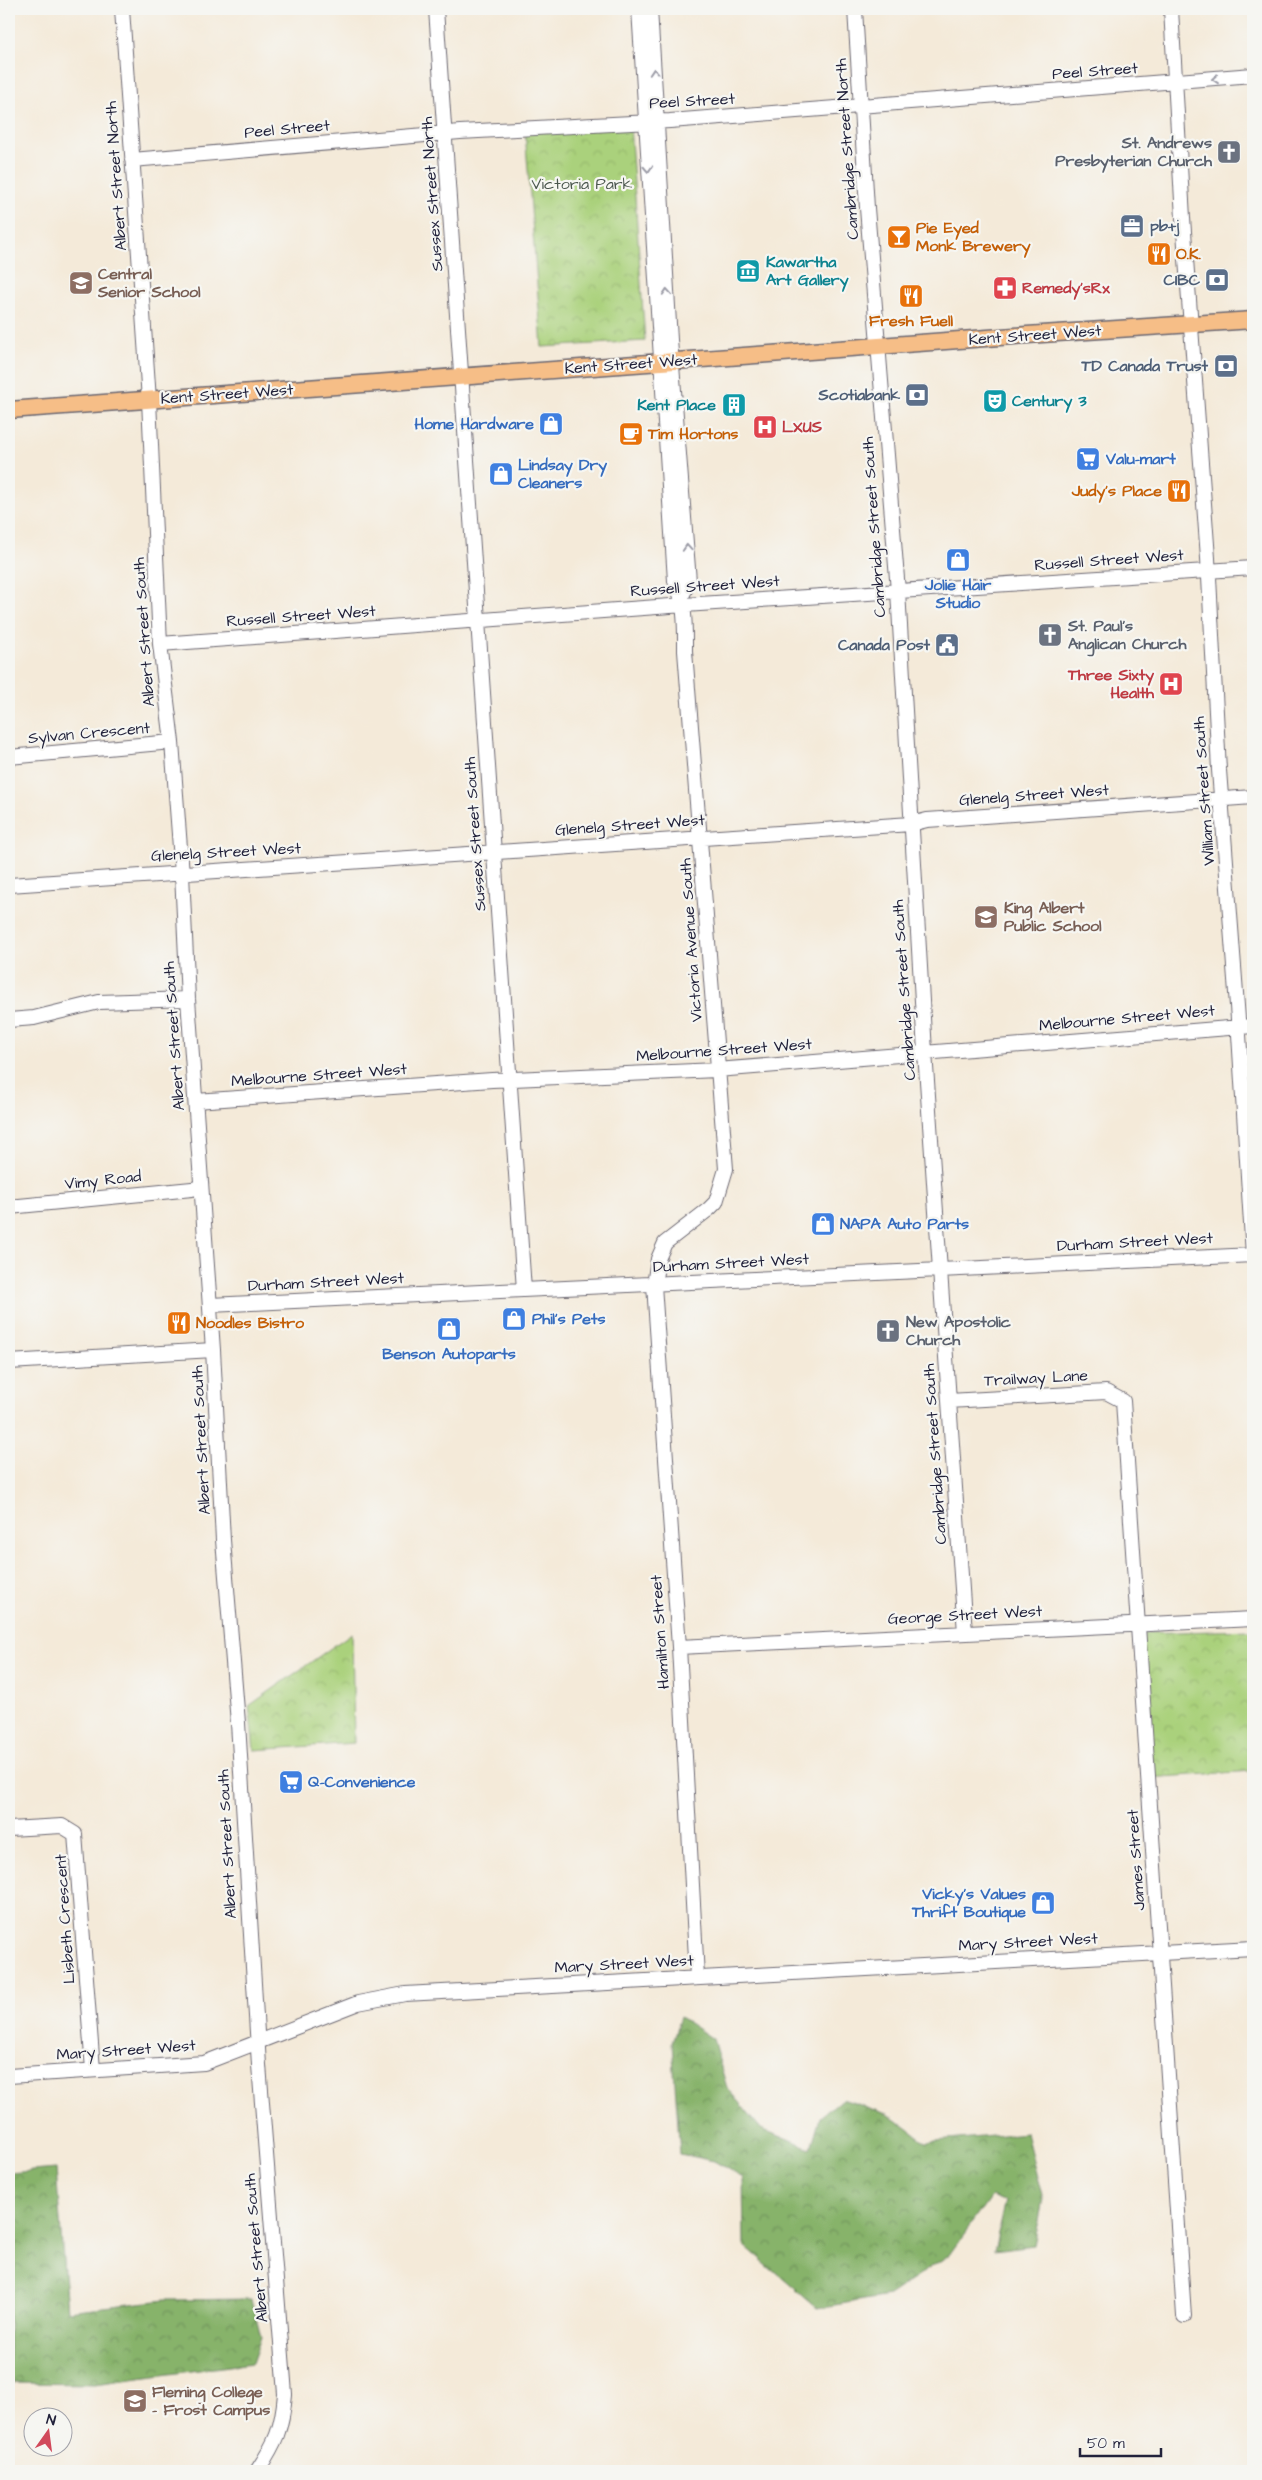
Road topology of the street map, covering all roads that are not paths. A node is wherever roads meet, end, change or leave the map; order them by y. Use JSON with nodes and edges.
{"nodes":[{"id":1,"x":122,"y":9,"type":"edge"},
{"id":2,"x":436,"y":9,"type":"edge"},
{"id":3,"x":855,"y":9,"type":"edge"},
{"id":4,"x":1171,"y":9,"type":"edge"},
{"id":5,"x":645,"y":14,"type":"edge"},
{"id":6,"x":1253,"y":75,"type":"edge"},
{"id":7,"x":1176,"y":82,"type":"junction"},
{"id":8,"x":861,"y":107,"type":"junction"},
{"id":9,"x":651,"y":121,"type":"junction"},
{"id":10,"x":445,"y":133,"type":"junction"},
{"id":11,"x":132,"y":160,"type":"junction"},
{"id":12,"x":1253,"y":320,"type":"edge"},
{"id":13,"x":1190,"y":326,"type":"junction"},
{"id":14,"x":878,"y":346,"type":"junction"},
{"id":15,"x":666,"y":362,"type":"junction"},
{"id":16,"x":463,"y":376,"type":"junction"},
{"id":17,"x":149,"y":400,"type":"junction"},
{"id":18,"x":9,"y":410,"type":"edge"},
{"id":19,"x":1253,"y":568,"type":"edge"},
{"id":20,"x":1209,"y":571,"type":"junction"},
{"id":21,"x":898,"y":591,"type":"junction"},
{"id":22,"x":683,"y":600,"type":"junction"},
{"id":23,"x":478,"y":621,"type":"junction"},
{"id":24,"x":160,"y":644,"type":"junction"},
{"id":25,"x":172,"y":742,"type":"junction"},
{"id":26,"x":9,"y":757,"type":"edge"},
{"id":27,"x":1253,"y":797,"type":"edge"},
{"id":28,"x":1222,"y":799,"type":"junction"},
{"id":29,"x":911,"y":824,"type":"junction"},
{"id":30,"x":701,"y":837,"type":"junction"},
{"id":31,"x":494,"y":851,"type":"junction"},
{"id":32,"x":182,"y":874,"type":"junction"},
{"id":33,"x":9,"y":884,"type":"edge"},
{"id":34,"x":188,"y":999,"type":"junction"},
{"id":35,"x":9,"y":1020,"type":"edge"},
{"id":36,"x":1253,"y":1026,"type":"edge"},
{"id":37,"x":1239,"y":1027,"type":"junction"},
{"id":38,"x":925,"y":1052,"type":"junction"},
{"id":39,"x":717,"y":1070,"type":"junction"},
{"id":40,"x":510,"y":1080,"type":"junction"},
{"id":41,"x":196,"y":1101,"type":"junction"},
{"id":42,"x":201,"y":1187,"type":"junction"},
{"id":43,"x":9,"y":1207,"type":"edge"},
{"id":44,"x":1253,"y":1255,"type":"edge"},
{"id":45,"x":940,"y":1268,"type":"junction"},
{"id":46,"x":654,"y":1285,"type":"junction"},
{"id":47,"x":524,"y":1290,"type":"junction"},
{"id":48,"x":210,"y":1305,"type":"junction"},
{"id":49,"x":213,"y":1350,"type":"junction"},
{"id":50,"x":9,"y":1362,"type":"edge"},
{"id":51,"x":949,"y":1400,"type":"junction"},
{"id":52,"x":1123,"y":1401,"type":"joint"},
{"id":53,"x":1253,"y":1619,"type":"edge"},
{"id":54,"x":1139,"y":1623,"type":"junction"},
{"id":55,"x":965,"y":1633,"type":"junction"},
{"id":56,"x":679,"y":1647,"type":"junction"},
{"id":57,"x":9,"y":1829,"type":"edge"},
{"id":58,"x":1253,"y":1948,"type":"edge"},
{"id":59,"x":1160,"y":1952,"type":"junction"},
{"id":60,"x":697,"y":1977,"type":"junction"},
{"id":61,"x":258,"y":2044,"type":"junction"},
{"id":62,"x":93,"y":2070,"type":"junction"},
{"id":63,"x":9,"y":2076,"type":"edge"},
{"id":64,"x":1184,"y":2316,"type":"dead end"},
{"id":65,"x":257,"y":2471,"type":"edge"}],
"edges":[{"from":1,"to":11,"type":"street","name":"Albert Street North"},
{"from":2,"to":10,"type":"street","name":"Sussex Street North"},
{"from":3,"to":8,"type":"street","name":"Cambridge Street North"},
{"from":4,"to":7,"type":"street","name":"William Street South"},
{"from":5,"to":9,"type":"street","name":"Victoria Avenue South"},
{"from":6,"to":7,"type":"street","name":"Peel Street","one_way":true},
{"from":7,"to":8,"type":"street","name":"Peel Street"},
{"from":7,"to":13,"type":"street","name":"William Street South"},
{"from":8,"to":9,"type":"street","name":"Peel Street"},
{"from":8,"to":14,"type":"street","name":"Cambridge Street North"},
{"from":9,"to":10,"type":"street","name":"Peel Street"},
{"from":9,"to":15,"type":"street","name":"Victoria Avenue South"},
{"from":10,"to":11,"type":"street","name":"Peel Street"},
{"from":10,"to":16,"type":"street","name":"Sussex Street North"},
{"from":11,"to":17,"type":"street","name":"Albert Street North"},
{"from":12,"to":13,"type":"main road","name":"Kent Street West"},
{"from":13,"to":14,"type":"main road","name":"Kent Street West"},
{"from":13,"to":20,"type":"street","name":"William Street South"},
{"from":14,"to":15,"type":"main road","name":"Kent Street West"},
{"from":14,"to":21,"type":"street","name":"Cambridge Street South"},
{"from":15,"to":16,"type":"main road","name":"Kent Street West"},
{"from":15,"to":22,"type":"street","name":"Victoria Avenue South"},
{"from":16,"to":17,"type":"main road","name":"Kent Street West"},
{"from":16,"to":23,"type":"street","name":"Sussex Street South"},
{"from":17,"to":18,"type":"main road","name":"Kent Street West"},
{"from":17,"to":24,"type":"street","name":"Albert Street South"},
{"from":19,"to":20,"type":"street","name":"Russell Street West"},
{"from":20,"to":21,"type":"street","name":"Russell Street West"},
{"from":20,"to":28,"type":"street","name":"William Street South"},
{"from":21,"to":22,"type":"street","name":"Russell Street West"},
{"from":21,"to":29,"type":"street","name":"Cambridge Street South"},
{"from":22,"to":23,"type":"street","name":"Russell Street West"},
{"from":22,"to":30,"type":"street","name":"Victoria Avenue South"},
{"from":23,"to":24,"type":"street","name":"Russell Street West"},
{"from":23,"to":31,"type":"street","name":"Sussex Street South"},
{"from":24,"to":25,"type":"street","name":"Albert Street South"},
{"from":25,"to":26,"type":"street","name":"Sylvan Crescent"},
{"from":25,"to":32,"type":"street","name":"Albert Street South"},
{"from":27,"to":28,"type":"street","name":"Glenelg Street West"},
{"from":28,"to":29,"type":"street","name":"Glenelg Street West"},
{"from":28,"to":37,"type":"street","name":"William Street South"},
{"from":29,"to":30,"type":"street","name":"Glenelg Street West"},
{"from":29,"to":38,"type":"street","name":"Cambridge Street South"},
{"from":30,"to":31,"type":"street","name":"Glenelg Street West"},
{"from":30,"to":39,"type":"street","name":"Victoria Avenue South"},
{"from":31,"to":32,"type":"street","name":"Glenelg Street West"},
{"from":31,"to":40,"type":"street","name":"Sussex Street South"},
{"from":32,"to":33,"type":"street","name":"Glenelg Street West"},
{"from":32,"to":34,"type":"street","name":"Albert Street South"},
{"from":34,"to":35,"type":"street"},
{"from":34,"to":41,"type":"street","name":"Albert Street South"},
{"from":36,"to":37,"type":"street","name":"Melbourne Street West"},
{"from":37,"to":38,"type":"street","name":"Melbourne Street West"},
{"from":37,"to":44,"type":"street","name":"William Street South"},
{"from":38,"to":39,"type":"street","name":"Melbourne Street West"},
{"from":38,"to":45,"type":"street","name":"Cambridge Street South"},
{"from":39,"to":40,"type":"street","name":"Melbourne Street West"},
{"from":39,"to":46,"type":"street","name":"Victoria Avenue South"},
{"from":40,"to":41,"type":"street","name":"Melbourne Street West"},
{"from":40,"to":47,"type":"street","name":"Sussex Street South"},
{"from":41,"to":42,"type":"street","name":"Albert Street South"},
{"from":42,"to":43,"type":"street","name":"Vimy Road"},
{"from":42,"to":48,"type":"street","name":"Albert Street South"},
{"from":44,"to":45,"type":"street","name":"Durham Street West"},
{"from":45,"to":46,"type":"street","name":"Durham Street West"},
{"from":45,"to":51,"type":"street","name":"Cambridge Street South"},
{"from":46,"to":47,"type":"street","name":"Durham Street West"},
{"from":46,"to":56,"type":"street","name":"Hamilton Street"},
{"from":47,"to":48,"type":"street","name":"Durham Street West"},
{"from":48,"to":49,"type":"street","name":"Albert Street South"},
{"from":49,"to":50,"type":"street"},
{"from":49,"to":61,"type":"street","name":"Albert Street South"},
{"from":51,"to":52,"type":"street","name":"Trailway Lane"},
{"from":51,"to":55,"type":"street","name":"Cambridge Street South"},
{"from":52,"to":54,"type":"street","name":"James Street"},
{"from":53,"to":54,"type":"street","name":"George Street West"},
{"from":54,"to":55,"type":"street","name":"George Street West"},
{"from":54,"to":59,"type":"street","name":"James Street"},
{"from":55,"to":56,"type":"street","name":"George Street West"},
{"from":56,"to":60,"type":"street","name":"Hamilton Street"},
{"from":57,"to":62,"type":"street","name":"Lisbeth Crescent"},
{"from":58,"to":59,"type":"street","name":"Mary Street West"},
{"from":59,"to":60,"type":"street","name":"Mary Street West"},
{"from":59,"to":64,"type":"street","name":"James Street"},
{"from":60,"to":61,"type":"street","name":"Mary Street West"},
{"from":61,"to":62,"type":"street","name":"Mary Street West"},
{"from":61,"to":65,"type":"street","name":"Albert Street South"},
{"from":62,"to":63,"type":"street","name":"Mary Street West"}]}
